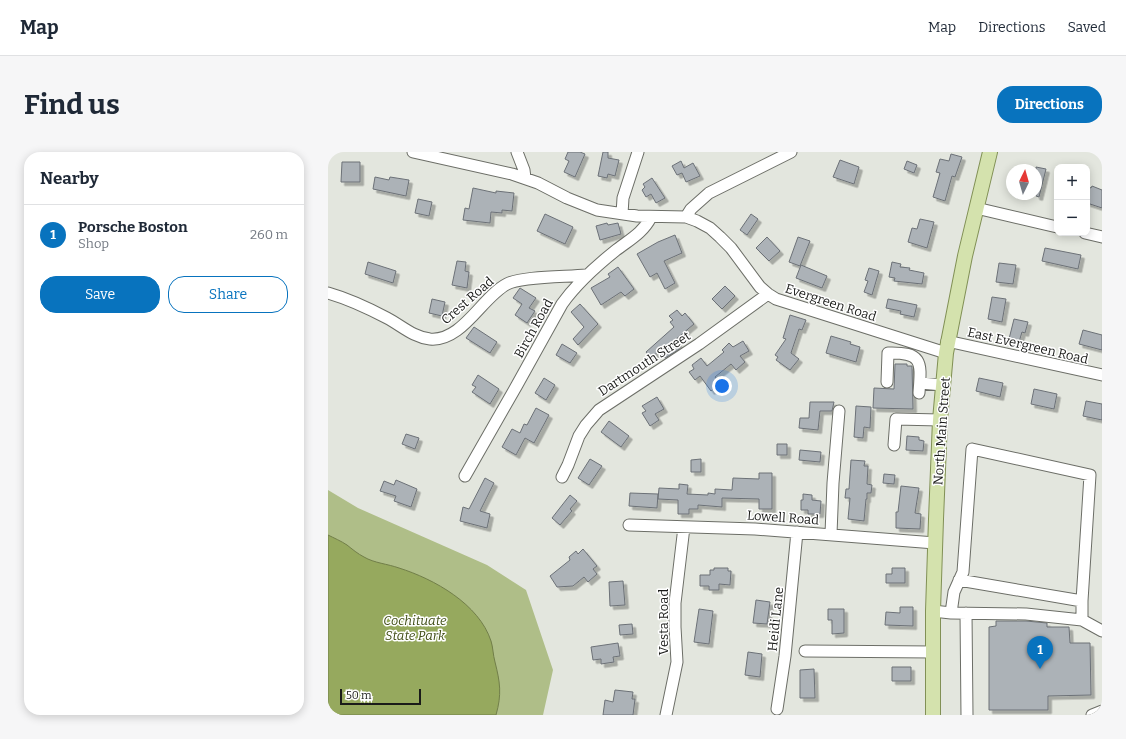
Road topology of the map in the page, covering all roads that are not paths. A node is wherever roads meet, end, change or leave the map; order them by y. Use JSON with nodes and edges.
{"nodes":[{"id":1,"x":413,"y":152,"type":"edge"},
{"id":2,"x":517,"y":152,"type":"edge"},
{"id":3,"x":638,"y":152,"type":"edge"},
{"id":4,"x":791,"y":152,"type":"edge"},
{"id":5,"x":990,"y":152,"type":"edge"},
{"id":6,"x":525,"y":178,"type":"junction"},
{"id":7,"x":976,"y":208,"type":"junction"},
{"id":8,"x":622,"y":214,"type":"junction"},
{"id":9,"x":651,"y":217,"type":"junction"},
{"id":10,"x":686,"y":217,"type":"junction"},
{"id":11,"x":1054,"y":226,"type":"edge"},
{"id":12,"x":1090,"y":234,"type":"edge"},
{"id":13,"x":1102,"y":237,"type":"edge"},
{"id":14,"x":586,"y":276,"type":"junction"},
{"id":15,"x":328,"y":293,"type":"edge"},
{"id":16,"x":768,"y":294,"type":"junction"},
{"id":17,"x":946,"y":347,"type":"junction"},
{"id":18,"x":1102,"y":375,"type":"edge"},
{"id":19,"x":887,"y":382,"type":"dead end"},
{"id":20,"x":943,"y":385,"type":"junction"},
{"id":21,"x":839,"y":411,"type":"dead end"},
{"id":22,"x":940,"y":420,"type":"junction"},
{"id":23,"x":894,"y":445,"type":"dead end"},
{"id":24,"x":465,"y":476,"type":"dead end"},
{"id":25,"x":562,"y":476,"type":"dead end"},
{"id":26,"x":629,"y":525,"type":"dead end"},
{"id":27,"x":684,"y":527,"type":"junction"},
{"id":28,"x":798,"y":532,"type":"junction"},
{"id":29,"x":831,"y":534,"type":"junction"},
{"id":30,"x":935,"y":543,"type":"junction"},
{"id":31,"x":959,"y":580,"type":"junction"},
{"id":32,"x":1082,"y":601,"type":"junction"},
{"id":33,"x":934,"y":610,"type":"junction"},
{"id":34,"x":951,"y":613,"type":"junction"},
{"id":35,"x":966,"y":613,"type":"junction"},
{"id":36,"x":1082,"y":620,"type":"junction"},
{"id":37,"x":1102,"y":631,"type":"edge"},
{"id":38,"x":805,"y":651,"type":"dead end"},
{"id":39,"x":933,"y":652,"type":"junction"},
{"id":40,"x":777,"y":709,"type":"dead end"},
{"id":41,"x":1102,"y":711,"type":"edge"},
{"id":42,"x":666,"y":715,"type":"edge"},
{"id":43,"x":933,"y":715,"type":"edge"},
{"id":44,"x":967,"y":715,"type":"edge"},
{"id":45,"x":1092,"y":715,"type":"edge"}],
"edges":[{"from":1,"to":6,"type":"street","name":"Evergreen Road"},
{"from":2,"to":6,"type":"street"},
{"from":3,"to":8,"type":"street"},
{"from":4,"to":10,"type":"street"},
{"from":5,"to":7,"type":"main road","name":"North Main Street"},
{"from":6,"to":8,"type":"street","name":"Evergreen Road"},
{"from":7,"to":11,"type":"street"},
{"from":7,"to":17,"type":"main road","name":"North Main Street"},
{"from":8,"to":9,"type":"street","name":"Evergreen Road"},
{"from":9,"to":10,"type":"street","name":"Evergreen Road"},
{"from":9,"to":14,"type":"street","name":"Birch Road"},
{"from":10,"to":16,"type":"street","name":"Evergreen Road"},
{"from":12,"to":13,"type":"street"},
{"from":14,"to":15,"type":"street","name":"Crest Road"},
{"from":14,"to":24,"type":"street","name":"Birch Road"},
{"from":16,"to":17,"type":"street","name":"Evergreen Road"},
{"from":16,"to":25,"type":"street","name":"Dartmouth Street"},
{"from":17,"to":18,"type":"street","name":"East Evergreen Road"},
{"from":17,"to":20,"type":"main road","name":"North Main Street"},
{"from":19,"to":20,"type":"street"},
{"from":20,"to":22,"type":"main road","name":"North Main Street"},
{"from":21,"to":29,"type":"street"},
{"from":22,"to":23,"type":"street"},
{"from":22,"to":30,"type":"main road","name":"North Main Street"},
{"from":26,"to":27,"type":"street","name":"Lowell Road"},
{"from":27,"to":28,"type":"street","name":"Lowell Road"},
{"from":27,"to":42,"type":"street","name":"Vesta Road"},
{"from":28,"to":29,"type":"street","name":"Lowell Road"},
{"from":28,"to":40,"type":"street","name":"Heidi Lane"},
{"from":29,"to":30,"type":"street","name":"Lowell Road"},
{"from":30,"to":33,"type":"main road","name":"North Main Street"},
{"from":31,"to":32,"type":"street"},
{"from":31,"to":32,"type":"street"},
{"from":31,"to":34,"type":"street"},
{"from":32,"to":36,"type":"street"},
{"from":33,"to":34,"type":"street"},
{"from":33,"to":39,"type":"main road","name":"North Main Street"},
{"from":34,"to":35,"type":"street"},
{"from":35,"to":36,"type":"street"},
{"from":35,"to":44,"type":"street"},
{"from":36,"to":37,"type":"street"},
{"from":38,"to":39,"type":"street"},
{"from":39,"to":43,"type":"main road","name":"North Main Street"},
{"from":41,"to":45,"type":"street"}]}
